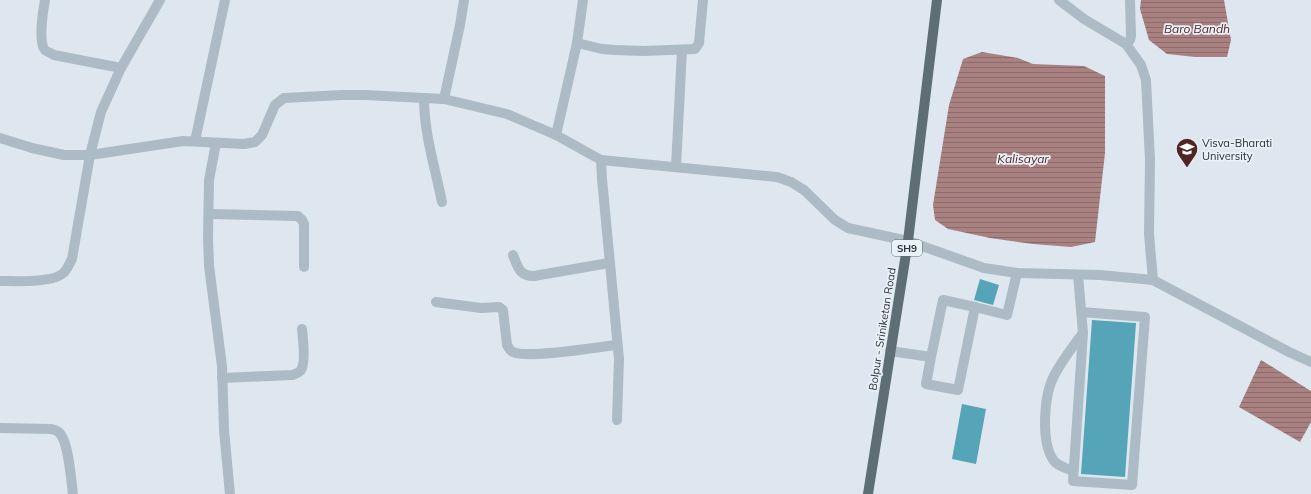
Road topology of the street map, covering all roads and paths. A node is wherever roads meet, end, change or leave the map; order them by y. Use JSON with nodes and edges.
{"nodes":[{"id":1,"x":45,"y":0,"type":"edge"},
{"id":2,"x":160,"y":0,"type":"edge"},
{"id":3,"x":225,"y":0,"type":"edge"},
{"id":4,"x":464,"y":0,"type":"edge"},
{"id":5,"x":583,"y":0,"type":"edge"},
{"id":6,"x":703,"y":0,"type":"edge"},
{"id":7,"x":937,"y":0,"type":"edge"},
{"id":8,"x":1059,"y":0,"type":"edge"},
{"id":9,"x":1130,"y":0,"type":"edge"},
{"id":10,"x":577,"y":43,"type":"junction"},
{"id":11,"x":1126,"y":44,"type":"junction"},
{"id":12,"x":682,"y":50,"type":"junction"},
{"id":13,"x":121,"y":68,"type":"junction"},
{"id":14,"x":424,"y":98,"type":"junction"},
{"id":15,"x":444,"y":99,"type":"junction"},
{"id":16,"x":556,"y":135,"type":"junction"},
{"id":17,"x":0,"y":138,"type":"edge"},
{"id":18,"x":195,"y":141,"type":"junction"},
{"id":19,"x":216,"y":143,"type":"junction"},
{"id":20,"x":90,"y":155,"type":"junction"},
{"id":21,"x":601,"y":160,"type":"junction"},
{"id":22,"x":676,"y":167,"type":"junction"},
{"id":23,"x":442,"y":202,"type":"dead end"},
{"id":24,"x":209,"y":214,"type":"junction"},
{"id":25,"x":908,"y":242,"type":"junction"},
{"id":26,"x":513,"y":255,"type":"dead end"},
{"id":27,"x":609,"y":262,"type":"junction"},
{"id":28,"x":304,"y":267,"type":"dead end"},
{"id":29,"x":1017,"y":273,"type":"junction"},
{"id":30,"x":1078,"y":275,"type":"junction"},
{"id":31,"x":1153,"y":280,"type":"junction"},
{"id":32,"x":0,"y":281,"type":"edge"},
{"id":33,"x":436,"y":302,"type":"dead end"},
{"id":34,"x":975,"y":307,"type":"junction"},
{"id":35,"x":1081,"y":312,"type":"junction"},
{"id":36,"x":302,"y":328,"type":"dead end"},
{"id":37,"x":1083,"y":332,"type":"junction"},
{"id":38,"x":617,"y":345,"type":"junction"},
{"id":39,"x":890,"y":351,"type":"junction"},
{"id":40,"x":931,"y":358,"type":"junction"},
{"id":41,"x":1311,"y":362,"type":"edge"},
{"id":42,"x":222,"y":378,"type":"junction"},
{"id":43,"x":616,"y":420,"type":"dead end"},
{"id":44,"x":0,"y":428,"type":"edge"},
{"id":45,"x":1073,"y":471,"type":"junction"},
{"id":46,"x":73,"y":494,"type":"edge"},
{"id":47,"x":230,"y":494,"type":"edge"},
{"id":48,"x":868,"y":494,"type":"edge"}],
"edges":[{"from":1,"to":13,"type":"street"},
{"from":2,"to":13,"type":"street"},
{"from":3,"to":18,"type":"street"},
{"from":4,"to":15,"type":"street"},
{"from":5,"to":10,"type":"street"},
{"from":6,"to":12,"type":"street"},
{"from":7,"to":25,"type":"main road","name":"Bolpur - Sriniketan Road","number":"SH9"},
{"from":8,"to":11,"type":"street"},
{"from":9,"to":11,"type":"street"},
{"from":10,"to":12,"type":"street"},
{"from":10,"to":16,"type":"street"},
{"from":11,"to":31,"type":"street"},
{"from":12,"to":22,"type":"street"},
{"from":13,"to":20,"type":"street"},
{"from":14,"to":15,"type":"street"},
{"from":14,"to":19,"type":"street"},
{"from":14,"to":23,"type":"street"},
{"from":15,"to":16,"type":"street"},
{"from":16,"to":21,"type":"street"},
{"from":17,"to":20,"type":"street"},
{"from":18,"to":19,"type":"street"},
{"from":18,"to":20,"type":"street"},
{"from":19,"to":24,"type":"street"},
{"from":20,"to":32,"type":"street"},
{"from":21,"to":22,"type":"street"},
{"from":21,"to":27,"type":"street"},
{"from":22,"to":25,"type":"street"},
{"from":24,"to":28,"type":"street"},
{"from":24,"to":42,"type":"street"},
{"from":25,"to":29,"type":"street"},
{"from":25,"to":39,"type":"main road","name":"Bolpur - Sriniketan Road","number":"SH9"},
{"from":26,"to":27,"type":"street"},
{"from":27,"to":38,"type":"street"},
{"from":29,"to":30,"type":"street"},
{"from":29,"to":34,"type":"street"},
{"from":30,"to":31,"type":"street"},
{"from":30,"to":35,"type":"street"},
{"from":31,"to":41,"type":"street"},
{"from":33,"to":38,"type":"street"},
{"from":34,"to":40,"type":"street"},
{"from":34,"to":40,"type":"street"},
{"from":35,"to":37,"type":"street"},
{"from":35,"to":45,"type":"street"},
{"from":36,"to":42,"type":"street"},
{"from":37,"to":45,"type":"street"},
{"from":37,"to":45,"type":"street"},
{"from":38,"to":43,"type":"street"},
{"from":39,"to":40,"type":"street"},
{"from":39,"to":48,"type":"main road","name":"Bolpur - Sriniketan Road","number":"SH9"},
{"from":42,"to":47,"type":"street"},
{"from":44,"to":46,"type":"street"}]}
